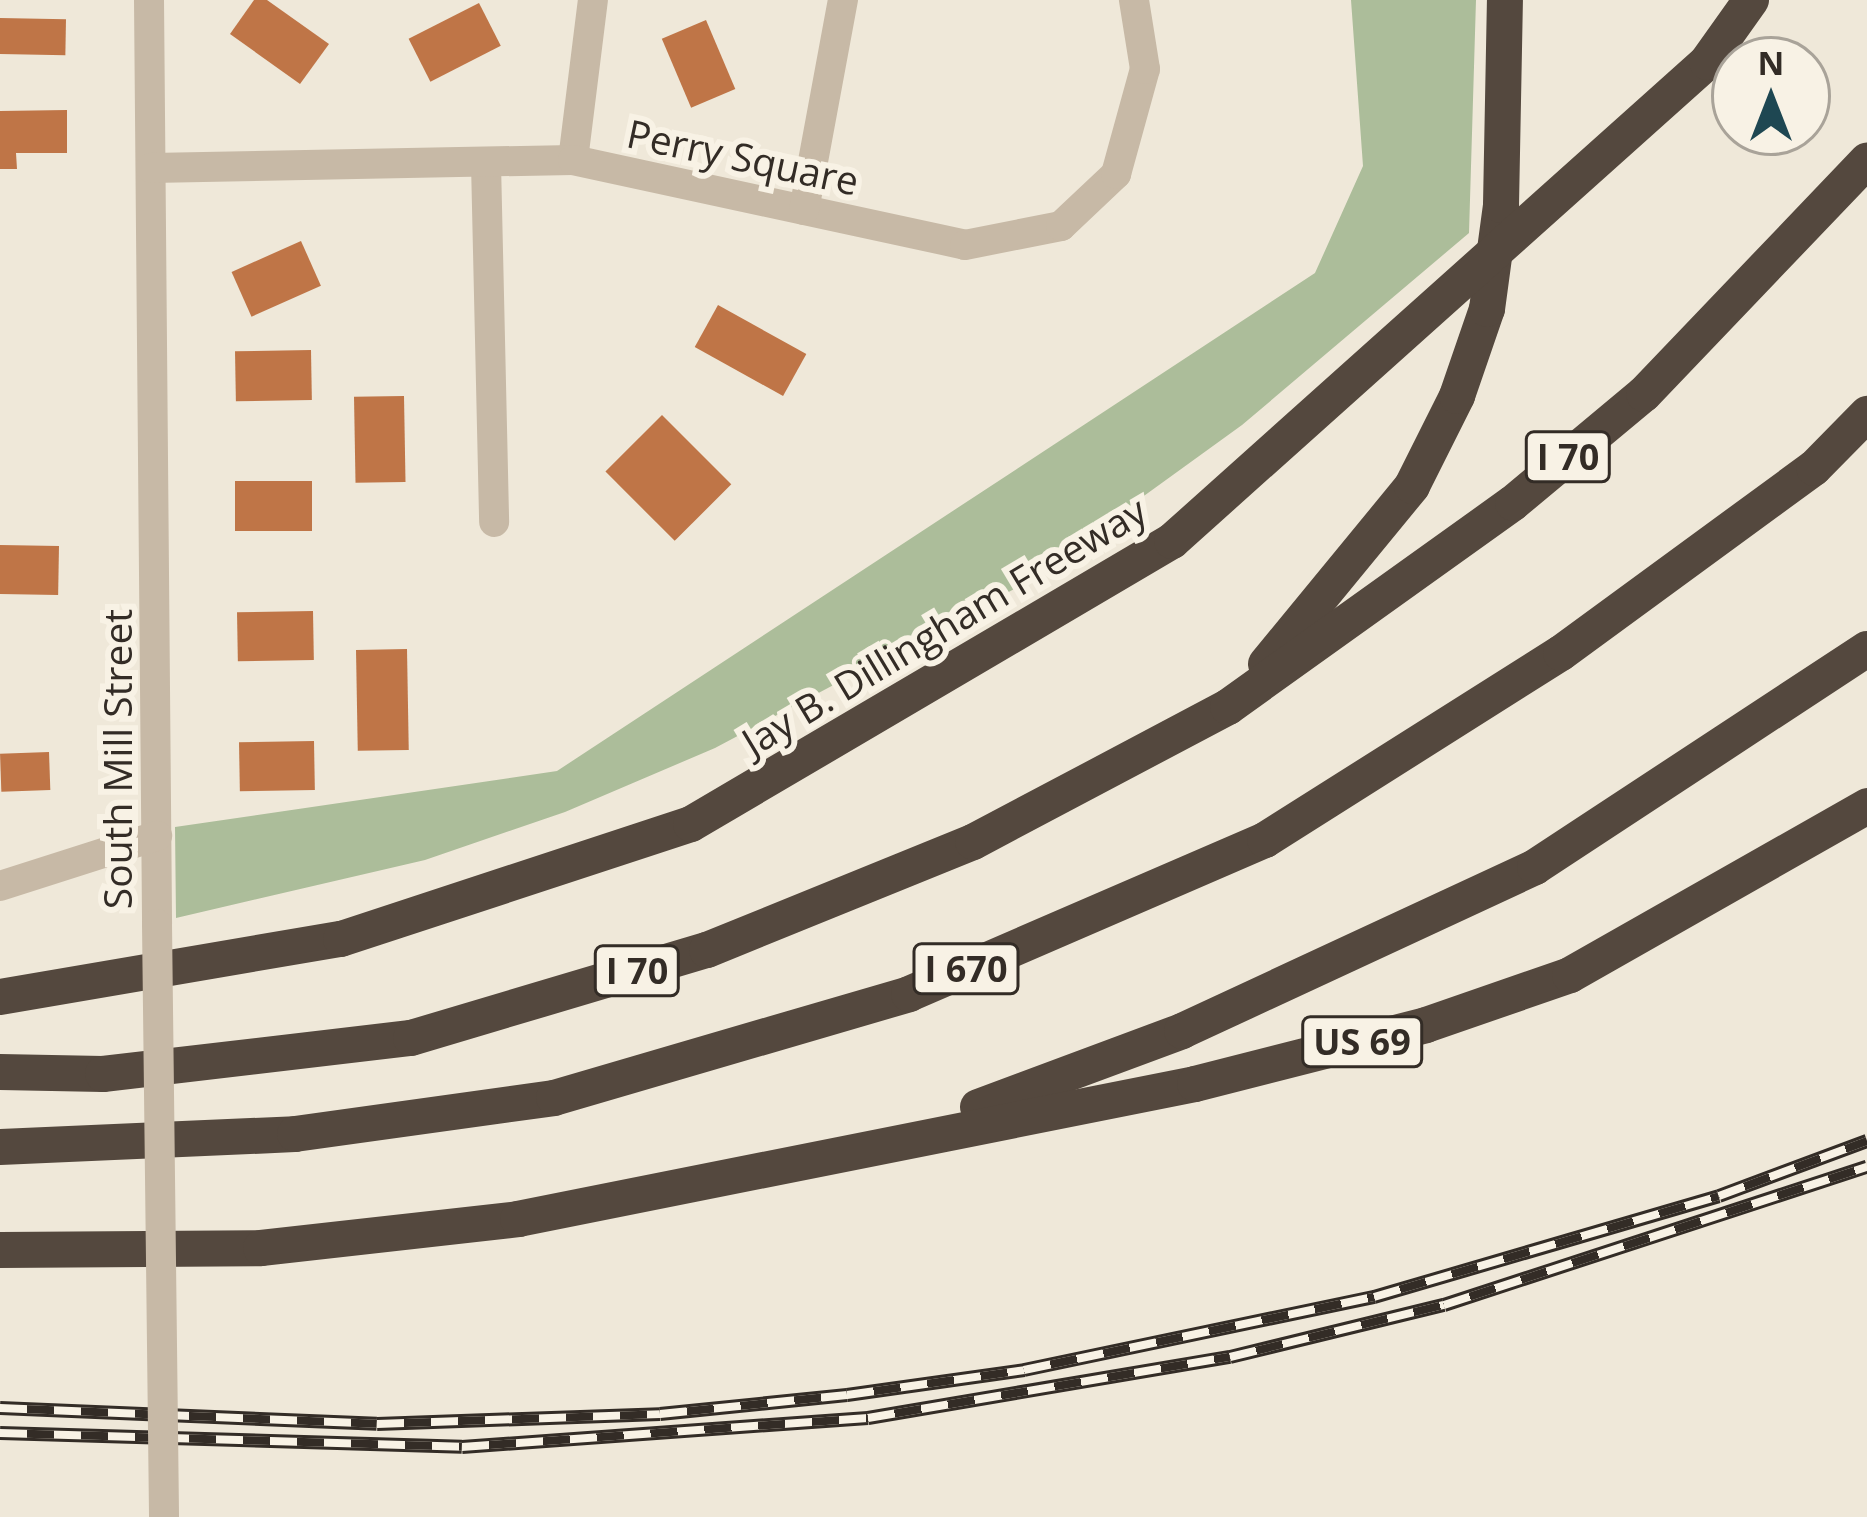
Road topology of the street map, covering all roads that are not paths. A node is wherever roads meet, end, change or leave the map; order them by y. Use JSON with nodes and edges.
{"nodes":[{"id":1,"x":149,"y":0,"type":"edge"},
{"id":2,"x":592,"y":0,"type":"edge"},
{"id":3,"x":843,"y":0,"type":"edge"},
{"id":4,"x":1133,"y":0,"type":"edge"},
{"id":5,"x":1505,"y":0,"type":"edge"},
{"id":6,"x":1751,"y":0,"type":"edge"},
{"id":7,"x":573,"y":160,"type":"junction"},
{"id":8,"x":1867,"y":161,"type":"edge"},
{"id":9,"x":486,"y":163,"type":"junction"},
{"id":10,"x":151,"y":168,"type":"junction"},
{"id":11,"x":804,"y":210,"type":"junction"},
{"id":12,"x":1867,"y":414,"type":"edge"},
{"id":13,"x":494,"y":522,"type":"dead end"},
{"id":14,"x":1867,"y":649,"type":"edge"},
{"id":15,"x":1228,"y":707,"type":"junction"},
{"id":16,"x":1867,"y":806,"type":"edge"},
{"id":17,"x":157,"y":836,"type":"junction"},
{"id":18,"x":0,"y":886,"type":"edge"},
{"id":19,"x":0,"y":997,"type":"edge"},
{"id":20,"x":0,"y":1072,"type":"edge"},
{"id":21,"x":884,"y":1141,"type":"junction"},
{"id":22,"x":0,"y":1147,"type":"edge"},
{"id":23,"x":0,"y":1250,"type":"edge"},
{"id":24,"x":164,"y":1517,"type":"edge"}],
"edges":[{"from":1,"to":10,"type":"street","name":"South Mill Street"},
{"from":2,"to":7,"type":"street"},
{"from":3,"to":11,"type":"street"},
{"from":4,"to":11,"type":"street","name":"Perry Square"},
{"from":5,"to":15,"type":"highway"},
{"from":6,"to":19,"type":"highway","name":"Jay B. Dillingham Freeway","bridge":true},
{"from":7,"to":9,"type":"street","name":"Perry Square"},
{"from":7,"to":11,"type":"street","name":"Perry Square"},
{"from":8,"to":15,"type":"highway","number":"I 70"},
{"from":9,"to":10,"type":"street","name":"Perry Square"},
{"from":9,"to":13,"type":"street"},
{"from":10,"to":17,"type":"street","name":"South Mill Street"},
{"from":12,"to":22,"type":"highway","number":"I 670"},
{"from":14,"to":21,"type":"highway"},
{"from":15,"to":20,"type":"highway","number":"I 70"},
{"from":16,"to":21,"type":"highway","number":"US 69"},
{"from":17,"to":18,"type":"street"},
{"from":17,"to":24,"type":"street","name":"South Mill Street","bridge":true},
{"from":21,"to":23,"type":"highway"}]}
